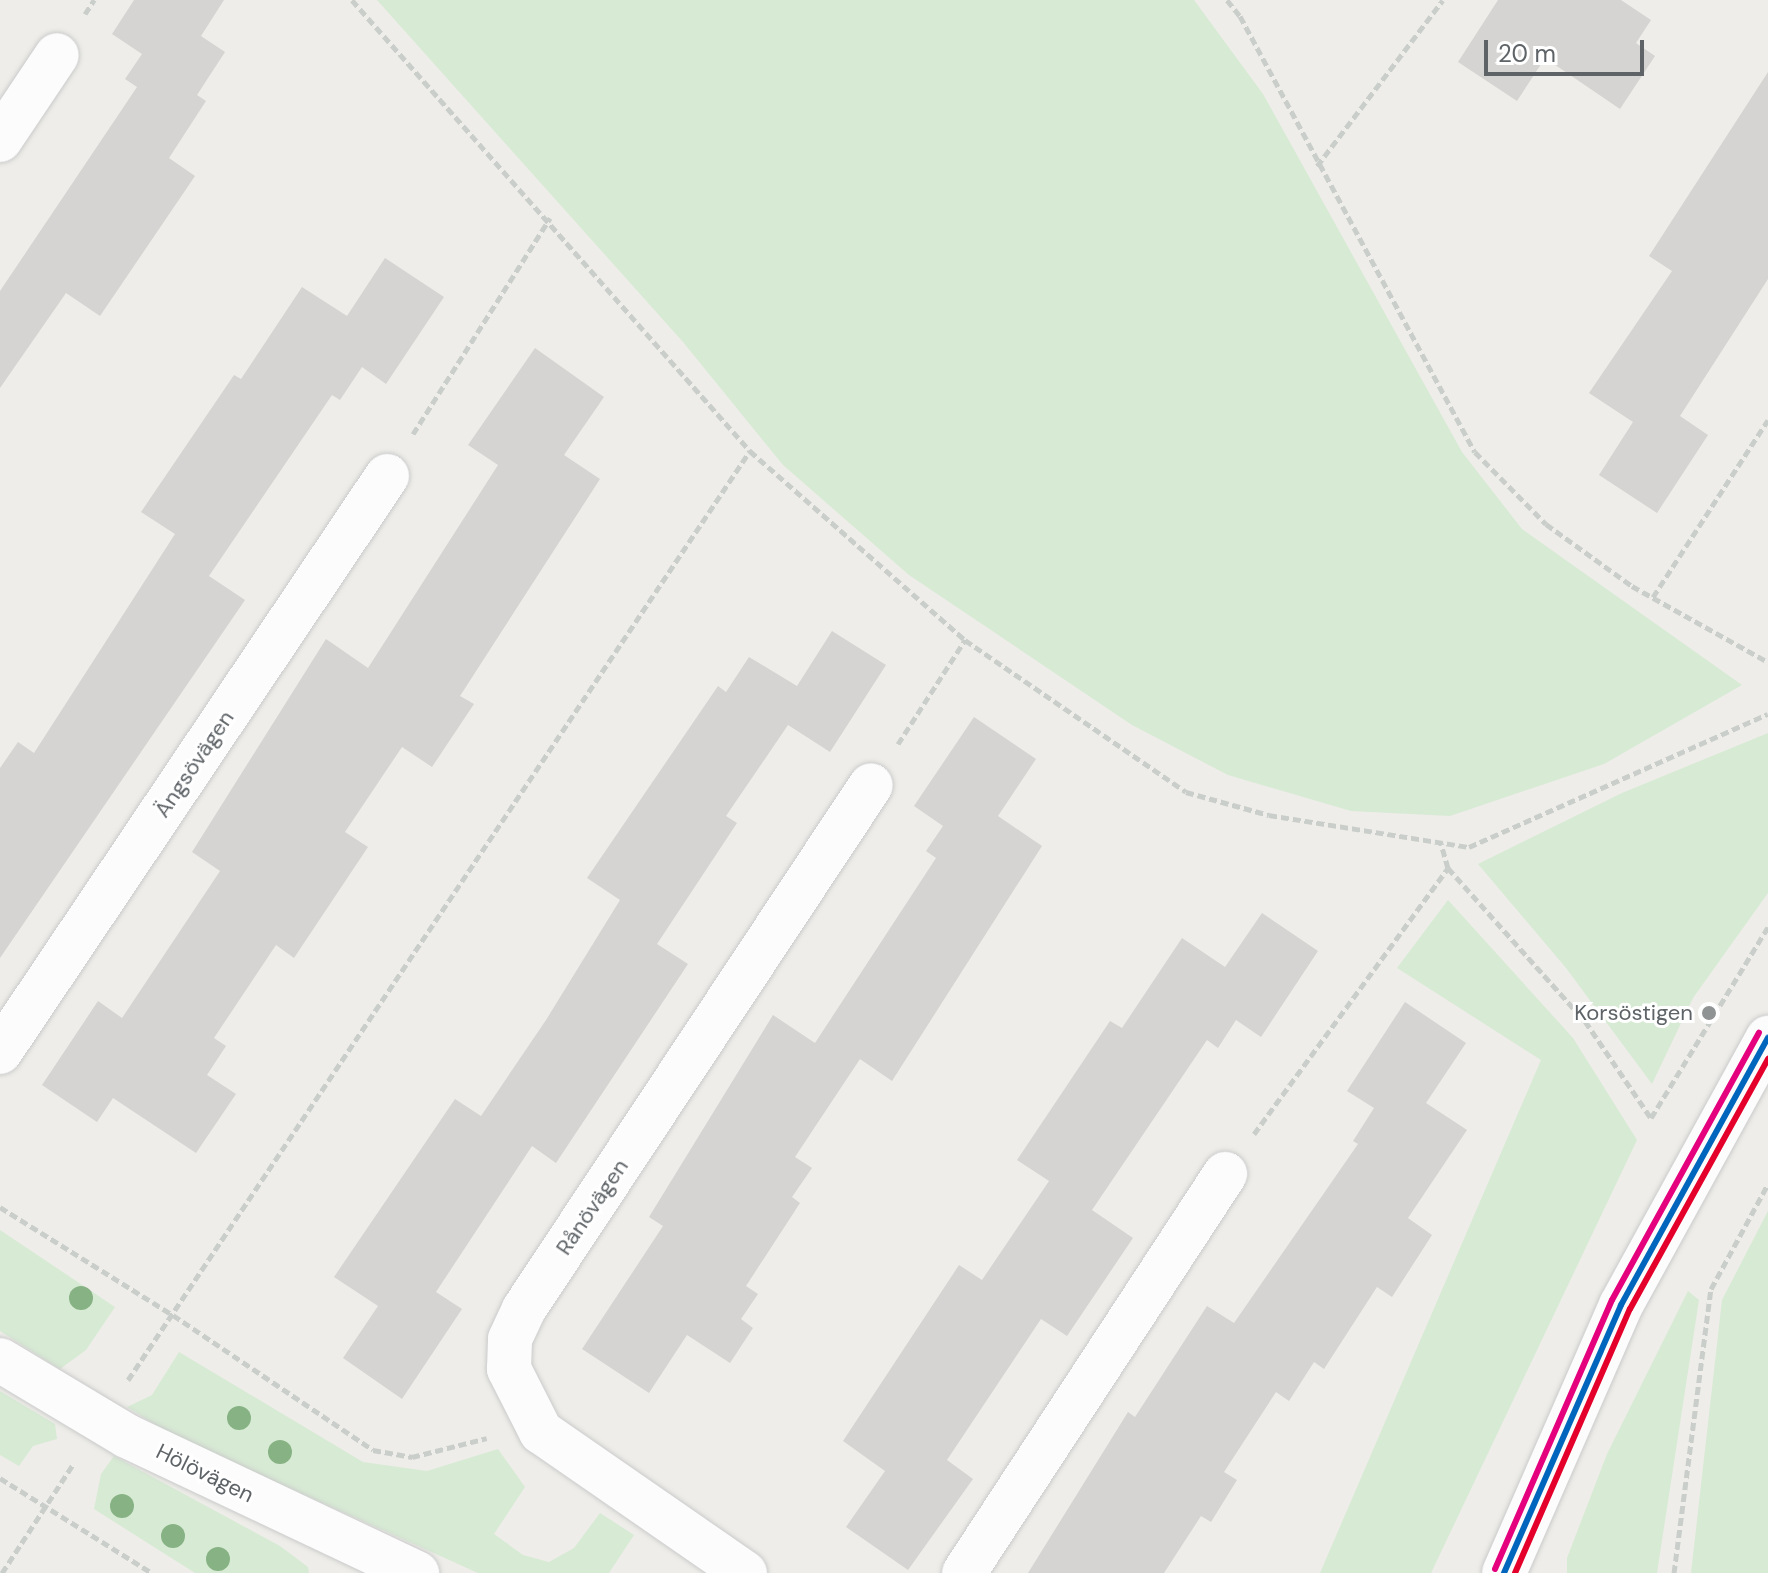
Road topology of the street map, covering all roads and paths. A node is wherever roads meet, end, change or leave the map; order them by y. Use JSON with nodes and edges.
{"nodes":[{"id":1,"x":352,"y":0,"type":"edge"},
{"id":2,"x":1227,"y":0,"type":"edge"},
{"id":3,"x":1443,"y":0,"type":"edge"},
{"id":4,"x":57,"y":55,"type":"dead end"},
{"id":5,"x":0,"y":140,"type":"edge"},
{"id":6,"x":1317,"y":166,"type":"junction"},
{"id":7,"x":550,"y":218,"type":"junction"},
{"id":8,"x":1768,"y":420,"type":"edge"},
{"id":9,"x":750,"y":451,"type":"junction"},
{"id":10,"x":387,"y":476,"type":"joint"},
{"id":11,"x":1653,"y":597,"type":"junction"},
{"id":12,"x":965,"y":640,"type":"junction"},
{"id":13,"x":1768,"y":662,"type":"edge"},
{"id":14,"x":1768,"y":714,"type":"edge"},
{"id":15,"x":871,"y":785,"type":"joint"},
{"id":16,"x":1441,"y":843,"type":"junction"},
{"id":17,"x":1448,"y":868,"type":"junction"},
{"id":18,"x":1768,"y":927,"type":"edge"},
{"id":19,"x":1768,"y":1038,"type":"edge"},
{"id":20,"x":0,"y":1052,"type":"edge"},
{"id":21,"x":1225,"y":1174,"type":"joint"},
{"id":22,"x":1768,"y":1184,"type":"edge"},
{"id":23,"x":0,"y":1207,"type":"edge"},
{"id":24,"x":173,"y":1315,"type":"junction"},
{"id":25,"x":0,"y":1360,"type":"edge"},
{"id":26,"x":128,"y":1380,"type":"dead end"},
{"id":27,"x":529,"y":1417,"type":"junction"},
{"id":28,"x":80,"y":1453,"type":"dead end"},
{"id":29,"x":0,"y":1478,"type":"edge"},
{"id":30,"x":47,"y":1505,"type":"junction"},
{"id":31,"x":360,"y":1562,"type":"edge"},
{"id":32,"x":2,"y":1573,"type":"edge"},
{"id":33,"x":152,"y":1573,"type":"edge"},
{"id":34,"x":417,"y":1573,"type":"edge"},
{"id":35,"x":745,"y":1573,"type":"edge"},
{"id":36,"x":964,"y":1573,"type":"edge"},
{"id":37,"x":1504,"y":1573,"type":"edge"},
{"id":38,"x":1674,"y":1573,"type":"edge"}],
"edges":[{"from":1,"to":7,"type":"path"},
{"from":2,"to":6,"type":"path"},
{"from":3,"to":6,"type":"path"},
{"from":4,"to":5,"type":"street"},
{"from":6,"to":11,"type":"path"},
{"from":7,"to":9,"type":"path"},
{"from":7,"to":10,"type":"path"},
{"from":8,"to":11,"type":"path"},
{"from":9,"to":12,"type":"path"},
{"from":9,"to":24,"type":"path"},
{"from":10,"to":20,"type":"street","name":"Ängsövägen"},
{"from":11,"to":13,"type":"path"},
{"from":12,"to":15,"type":"path"},
{"from":12,"to":16,"type":"path"},
{"from":14,"to":16,"type":"path"},
{"from":15,"to":27,"type":"street","name":"Rånövägen"},
{"from":16,"to":17,"type":"path"},
{"from":17,"to":18,"type":"path"},
{"from":17,"to":21,"type":"path"},
{"from":19,"to":37,"type":"street"},
{"from":21,"to":36,"type":"street"},
{"from":22,"to":38,"type":"path"},
{"from":23,"to":24,"type":"path"},
{"from":24,"to":26,"type":"path"},
{"from":24,"to":27,"type":"path"},
{"from":25,"to":31,"type":"street","name":"Hölövägen"},
{"from":27,"to":35,"type":"street","name":"Rånövägen"},
{"from":28,"to":30,"type":"path"},
{"from":29,"to":30,"type":"path"},
{"from":30,"to":32,"type":"path"},
{"from":30,"to":33,"type":"path"},
{"from":31,"to":34,"type":"street","name":"Hölövägen"}]}
